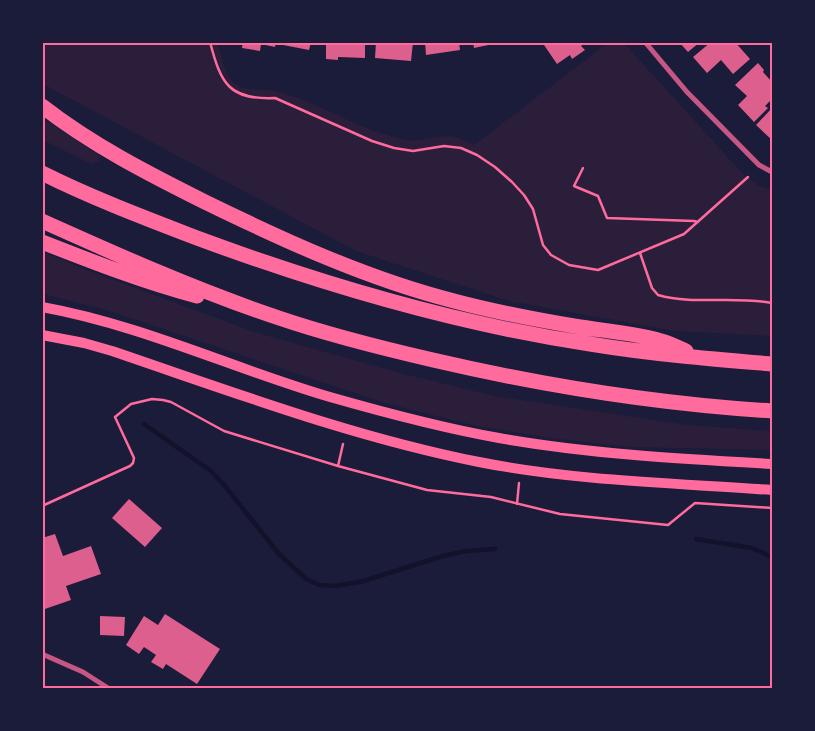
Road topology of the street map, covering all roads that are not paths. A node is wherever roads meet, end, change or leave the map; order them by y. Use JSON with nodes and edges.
{"nodes":[{"id":1,"x":646,"y":42,"type":"edge"},
{"id":2,"x":42,"y":106,"type":"edge"},
{"id":3,"x":42,"y":172,"type":"edge"},
{"id":4,"x":772,"y":172,"type":"edge"},
{"id":5,"x":42,"y":221,"type":"edge"},
{"id":6,"x":42,"y":242,"type":"edge"},
{"id":7,"x":42,"y":307,"type":"edge"},
{"id":8,"x":278,"y":318,"type":"junction"},
{"id":9,"x":42,"y":335,"type":"edge"},
{"id":10,"x":704,"y":359,"type":"junction"},
{"id":11,"x":772,"y":364,"type":"edge"},
{"id":12,"x":772,"y":411,"type":"edge"},
{"id":13,"x":772,"y":464,"type":"edge"},
{"id":14,"x":772,"y":490,"type":"edge"},
{"id":15,"x":42,"y":654,"type":"edge"},
{"id":16,"x":108,"y":688,"type":"edge"}],
"edges":[{"from":1,"to":4,"type":"street"},
{"from":2,"to":10,"type":"highway"},
{"from":3,"to":10,"type":"highway"},
{"from":5,"to":8,"type":"highway"},
{"from":6,"to":8,"type":"highway"},
{"from":7,"to":13,"type":"main road"},
{"from":8,"to":12,"type":"highway"},
{"from":9,"to":14,"type":"main road"},
{"from":10,"to":11,"type":"highway"},
{"from":15,"to":16,"type":"street"}]}
